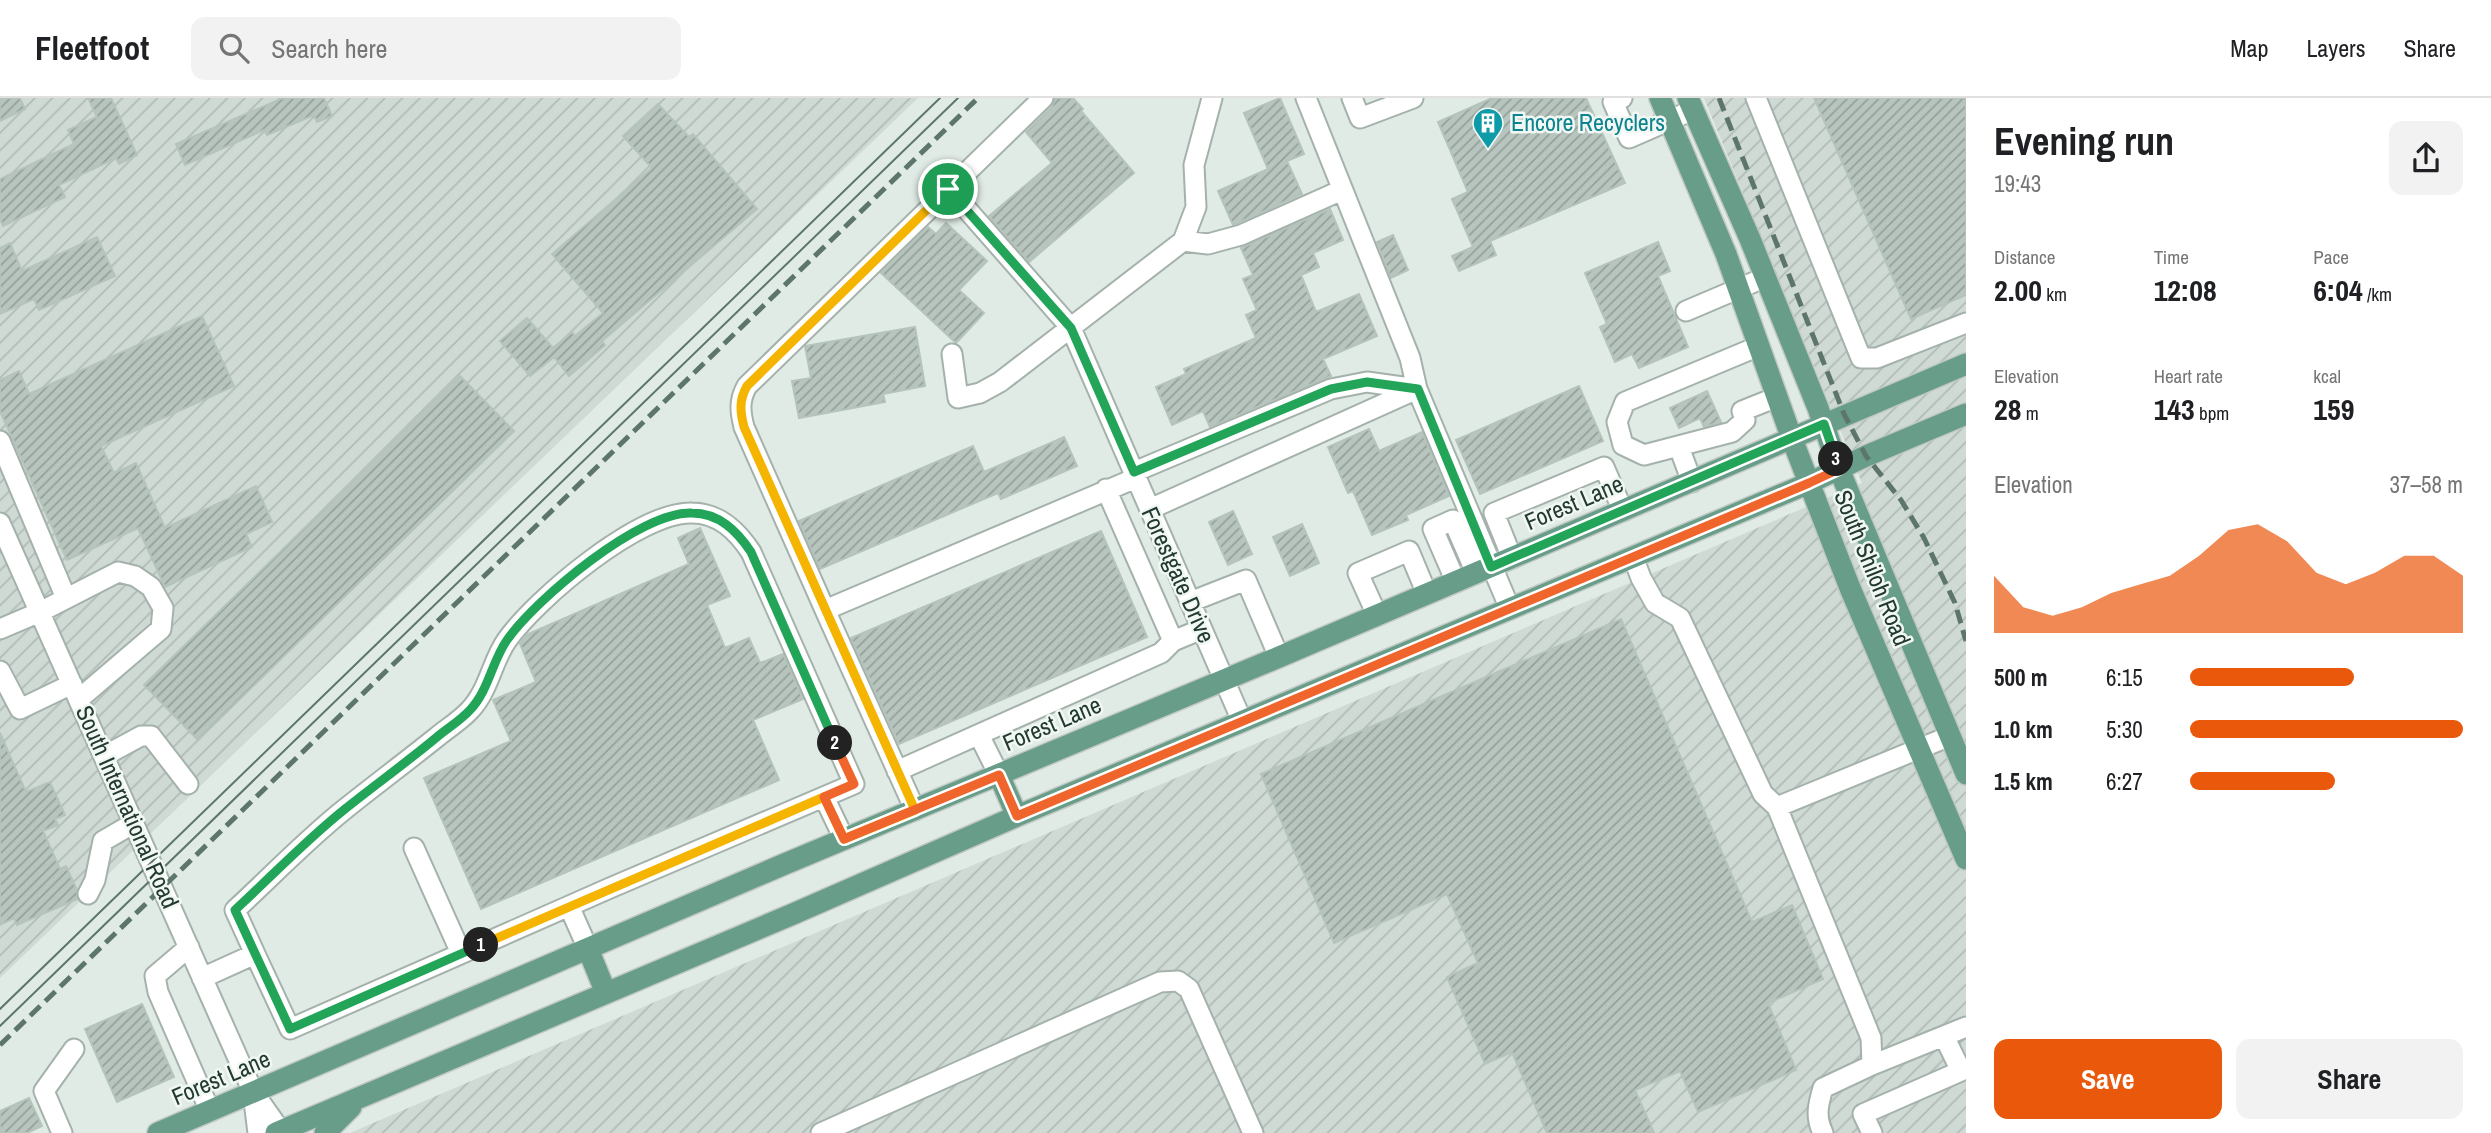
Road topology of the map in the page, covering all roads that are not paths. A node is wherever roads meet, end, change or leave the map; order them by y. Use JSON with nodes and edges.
{"nodes":[{"id":1,"x":1043,"y":98,"type":"edge"},
{"id":2,"x":1212,"y":98,"type":"edge"},
{"id":3,"x":1306,"y":98,"type":"edge"},
{"id":4,"x":1352,"y":98,"type":"edge"},
{"id":5,"x":1413,"y":98,"type":"edge"},
{"id":6,"x":1622,"y":98,"type":"edge"},
{"id":7,"x":1660,"y":98,"type":"edge"},
{"id":8,"x":1756,"y":98,"type":"edge"},
{"id":9,"x":1690,"y":104,"type":"edge"},
{"id":10,"x":1669,"y":120,"type":"junction"},
{"id":11,"x":948,"y":189,"type":"junction"},
{"id":12,"x":1342,"y":190,"type":"junction"},
{"id":13,"x":1183,"y":241,"type":"junction"},
{"id":14,"x":1766,"y":276,"type":"junction"},
{"id":15,"x":1738,"y":288,"type":"junction"},
{"id":16,"x":1686,"y":311,"type":"dead end"},
{"id":17,"x":1966,"y":323,"type":"edge"},
{"id":18,"x":1071,"y":328,"type":"junction"},
{"id":19,"x":1759,"y":346,"type":"junction"},
{"id":20,"x":952,"y":354,"type":"dead end"},
{"id":21,"x":1966,"y":364,"type":"edge"},
{"id":22,"x":1418,"y":389,"type":"junction"},
{"id":23,"x":1777,"y":397,"type":"junction"},
{"id":24,"x":1966,"y":414,"type":"edge"},
{"id":25,"x":1824,"y":424,"type":"junction"},
{"id":26,"x":1732,"y":432,"type":"junction"},
{"id":27,"x":1792,"y":439,"type":"junction"},
{"id":28,"x":0,"y":441,"type":"edge"},
{"id":29,"x":1679,"y":447,"type":"junction"},
{"id":30,"x":1744,"y":460,"type":"junction"},
{"id":31,"x":1839,"y":469,"type":"junction"},
{"id":32,"x":1135,"y":475,"type":"junction"},
{"id":33,"x":1692,"y":482,"type":"junction"},
{"id":34,"x":1809,"y":483,"type":"junction"},
{"id":35,"x":1106,"y":489,"type":"junction"},
{"id":36,"x":1150,"y":509,"type":"junction"},
{"id":37,"x":1622,"y":511,"type":"junction"},
{"id":38,"x":0,"y":523,"type":"edge"},
{"id":39,"x":1633,"y":557,"type":"junction"},
{"id":40,"x":1512,"y":558,"type":"junction"},
{"id":41,"x":1484,"y":570,"type":"junction"},
{"id":42,"x":1455,"y":582,"type":"junction"},
{"id":43,"x":1427,"y":594,"type":"junction"},
{"id":44,"x":66,"y":598,"type":"junction"},
{"id":45,"x":1190,"y":602,"type":"junction"},
{"id":46,"x":1510,"y":609,"type":"junction"},
{"id":47,"x":825,"y":610,"type":"junction"},
{"id":48,"x":40,"y":612,"type":"junction"},
{"id":49,"x":1377,"y":615,"type":"junction"},
{"id":50,"x":0,"y":629,"type":"edge"},
{"id":51,"x":1202,"y":629,"type":"junction"},
{"id":52,"x":1173,"y":641,"type":"junction"},
{"id":53,"x":1279,"y":657,"type":"junction"},
{"id":54,"x":0,"y":671,"type":"edge"},
{"id":55,"x":1224,"y":679,"type":"junction"},
{"id":56,"x":75,"y":692,"type":"junction"},
{"id":57,"x":1242,"y":721,"type":"junction"},
{"id":58,"x":979,"y":735,"type":"junction"},
{"id":59,"x":1950,"y":736,"type":"junction"},
{"id":60,"x":1919,"y":749,"type":"junction"},
{"id":61,"x":104,"y":756,"type":"junction"},
{"id":62,"x":897,"y":771,"type":"junction"},
{"id":63,"x":1966,"y":774,"type":"edge"},
{"id":64,"x":999,"y":775,"type":"junction"},
{"id":65,"x":188,"y":784,"type":"dead end"},
{"id":66,"x":824,"y":797,"type":"junction"},
{"id":67,"x":1777,"y":807,"type":"junction"},
{"id":68,"x":915,"y":810,"type":"junction"},
{"id":69,"x":1017,"y":816,"type":"junction"},
{"id":70,"x":134,"y":823,"type":"junction"},
{"id":71,"x":844,"y":839,"type":"junction"},
{"id":72,"x":414,"y":848,"type":"dead end"},
{"id":73,"x":1966,"y":859,"type":"edge"},
{"id":74,"x":88,"y":894,"type":"dead end"},
{"id":75,"x":569,"y":906,"type":"junction"},
{"id":76,"x":189,"y":947,"type":"junction"},
{"id":77,"x":588,"y":949,"type":"junction"},
{"id":78,"x":461,"y":953,"type":"junction"},
{"id":79,"x":255,"y":954,"type":"junction"},
{"id":80,"x":202,"y":978,"type":"junction"},
{"id":81,"x":606,"y":993,"type":"junction"},
{"id":82,"x":1966,"y":1027,"type":"edge"},
{"id":83,"x":1944,"y":1036,"type":"junction"},
{"id":84,"x":74,"y":1049,"type":"dead end"},
{"id":85,"x":1872,"y":1065,"type":"junction"},
{"id":86,"x":253,"y":1092,"type":"junction"},
{"id":87,"x":360,"y":1099,"type":"junction"},
{"id":88,"x":210,"y":1111,"type":"junction"},
{"id":89,"x":279,"y":1132,"type":"edge"},
{"id":90,"x":62,"y":1133,"type":"edge"},
{"id":91,"x":158,"y":1133,"type":"edge"},
{"id":92,"x":258,"y":1133,"type":"edge"},
{"id":93,"x":325,"y":1133,"type":"edge"},
{"id":94,"x":821,"y":1133,"type":"edge"},
{"id":95,"x":1253,"y":1133,"type":"edge"},
{"id":96,"x":1822,"y":1133,"type":"edge"},
{"id":97,"x":1872,"y":1133,"type":"edge"}],
"edges":[{"from":1,"to":11,"type":"street"},
{"from":2,"to":13,"type":"street"},
{"from":3,"to":12,"type":"street"},
{"from":4,"to":5,"type":"street"},
{"from":6,"to":10,"type":"street"},
{"from":7,"to":10,"type":"main road","name":"South Shiloh Road"},
{"from":8,"to":17,"type":"street"},
{"from":9,"to":10,"type":"street"},
{"from":9,"to":14,"type":"main road","name":"South Shiloh Road"},
{"from":10,"to":15,"type":"main road","name":"South Shiloh Road"},
{"from":11,"to":18,"type":"street","name":"Forestgate Drive"},
{"from":11,"to":47,"type":"street"},
{"from":12,"to":13,"type":"street"},
{"from":12,"to":22,"type":"street"},
{"from":13,"to":18,"type":"street"},
{"from":14,"to":15,"type":"street"},
{"from":14,"to":25,"type":"main road","name":"South Shiloh Road"},
{"from":15,"to":16,"type":"street"},
{"from":15,"to":19,"type":"main road","name":"South Shiloh Road"},
{"from":18,"to":20,"type":"street"},
{"from":18,"to":32,"type":"street","name":"Forestgate Drive"},
{"from":19,"to":23,"type":"main road","name":"South Shiloh Road"},
{"from":19,"to":29,"type":"street"},
{"from":21,"to":25,"type":"main road","name":"Forest Lane"},
{"from":22,"to":32,"type":"street"},
{"from":22,"to":36,"type":"street"},
{"from":22,"to":41,"type":"street"},
{"from":23,"to":26,"type":"street"},
{"from":23,"to":27,"type":"main road","name":"South Shiloh Road"},
{"from":24,"to":31,"type":"main road"},
{"from":25,"to":27,"type":"main road","name":"Forest Lane"},
{"from":25,"to":31,"type":"main road","name":"South Shiloh Road"},
{"from":26,"to":29,"type":"street"},
{"from":26,"to":30,"type":"street"},
{"from":27,"to":30,"type":"main road","name":"Forest Lane"},
{"from":27,"to":34,"type":"main road","name":"South Shiloh Road"},
{"from":28,"to":44,"type":"street"},
{"from":29,"to":33,"type":"street"},
{"from":30,"to":33,"type":"main road","name":"Forest Lane"},
{"from":31,"to":34,"type":"main road"},
{"from":31,"to":59,"type":"main road","name":"South Shiloh Road"},
{"from":32,"to":35,"type":"street"},
{"from":32,"to":36,"type":"street","name":"Forestgate Drive"},
{"from":33,"to":37,"type":"main road","name":"Forest Lane"},
{"from":34,"to":39,"type":"main road"},
{"from":34,"to":60,"type":"main road","name":"South Shiloh Road"},
{"from":35,"to":47,"type":"street"},
{"from":35,"to":52,"type":"street"},
{"from":36,"to":45,"type":"street","name":"Forestgate Drive"},
{"from":37,"to":40,"type":"main road","name":"Forest Lane"},
{"from":37,"to":40,"type":"street"},
{"from":38,"to":48,"type":"street","name":"South International Road"},
{"from":39,"to":46,"type":"main road"},
{"from":39,"to":67,"type":"street"},
{"from":40,"to":41,"type":"main road","name":"Forest Lane"},
{"from":41,"to":42,"type":"main road","name":"Forest Lane"},
{"from":41,"to":42,"type":"street"},
{"from":41,"to":46,"type":"street"},
{"from":42,"to":43,"type":"main road","name":"Forest Lane"},
{"from":43,"to":49,"type":"main road","name":"Forest Lane"},
{"from":43,"to":49,"type":"street"},
{"from":44,"to":48,"type":"street"},
{"from":44,"to":56,"type":"street"},
{"from":45,"to":51,"type":"street","name":"Forestgate Drive"},
{"from":45,"to":53,"type":"street"},
{"from":46,"to":57,"type":"main road"},
{"from":47,"to":62,"type":"street"},
{"from":48,"to":50,"type":"street"},
{"from":48,"to":56,"type":"street","name":"South International Road"},
{"from":49,"to":53,"type":"main road","name":"Forest Lane"},
{"from":51,"to":52,"type":"street"},
{"from":51,"to":55,"type":"street","name":"Forestgate Drive"},
{"from":52,"to":58,"type":"street"},
{"from":53,"to":55,"type":"main road","name":"Forest Lane"},
{"from":54,"to":56,"type":"street"},
{"from":55,"to":57,"type":"street","name":"Forestgate Drive"},
{"from":55,"to":64,"type":"main road","name":"Forest Lane"},
{"from":56,"to":61,"type":"street","name":"South International Road"},
{"from":57,"to":69,"type":"main road"},
{"from":58,"to":62,"type":"street"},
{"from":58,"to":64,"type":"street"},
{"from":59,"to":60,"type":"street"},
{"from":59,"to":63,"type":"main road","name":"South Shiloh Road"},
{"from":60,"to":67,"type":"street"},
{"from":60,"to":73,"type":"main road","name":"South Shiloh Road"},
{"from":61,"to":65,"type":"street"},
{"from":61,"to":70,"type":"street","name":"South International Road"},
{"from":62,"to":68,"type":"street"},
{"from":64,"to":68,"type":"main road","name":"Forest Lane"},
{"from":64,"to":69,"type":"main road"},
{"from":66,"to":71,"type":"street"},
{"from":66,"to":75,"type":"street"},
{"from":66,"to":79,"type":"street"},
{"from":67,"to":85,"type":"street"},
{"from":68,"to":71,"type":"main road","name":"Forest Lane"},
{"from":69,"to":81,"type":"main road"},
{"from":70,"to":74,"type":"street"},
{"from":70,"to":76,"type":"street","name":"South International Road"},
{"from":71,"to":77,"type":"main road","name":"Forest Lane"},
{"from":72,"to":78,"type":"street"},
{"from":75,"to":77,"type":"street"},
{"from":75,"to":78,"type":"street"},
{"from":76,"to":80,"type":"street","name":"South International Road"},
{"from":76,"to":88,"type":"street"},
{"from":77,"to":81,"type":"main road"},
{"from":77,"to":86,"type":"main road","name":"Forest Lane"},
{"from":78,"to":79,"type":"street"},
{"from":79,"to":80,"type":"street"},
{"from":80,"to":86,"type":"street","name":"South International Road"},
{"from":81,"to":87,"type":"main road"},
{"from":82,"to":83,"type":"street"},
{"from":83,"to":85,"type":"street"},
{"from":83,"to":97,"type":"street"},
{"from":84,"to":90,"type":"street"},
{"from":85,"to":96,"type":"street"},
{"from":86,"to":88,"type":"main road","name":"Forest Lane"},
{"from":86,"to":89,"type":"street","name":"South International Road"},
{"from":86,"to":92,"type":"street","name":"South International Road"},
{"from":87,"to":89,"type":"main road"},
{"from":87,"to":93,"type":"main road"},
{"from":88,"to":91,"type":"main road","name":"Forest Lane"},
{"from":94,"to":95,"type":"street"}]}
